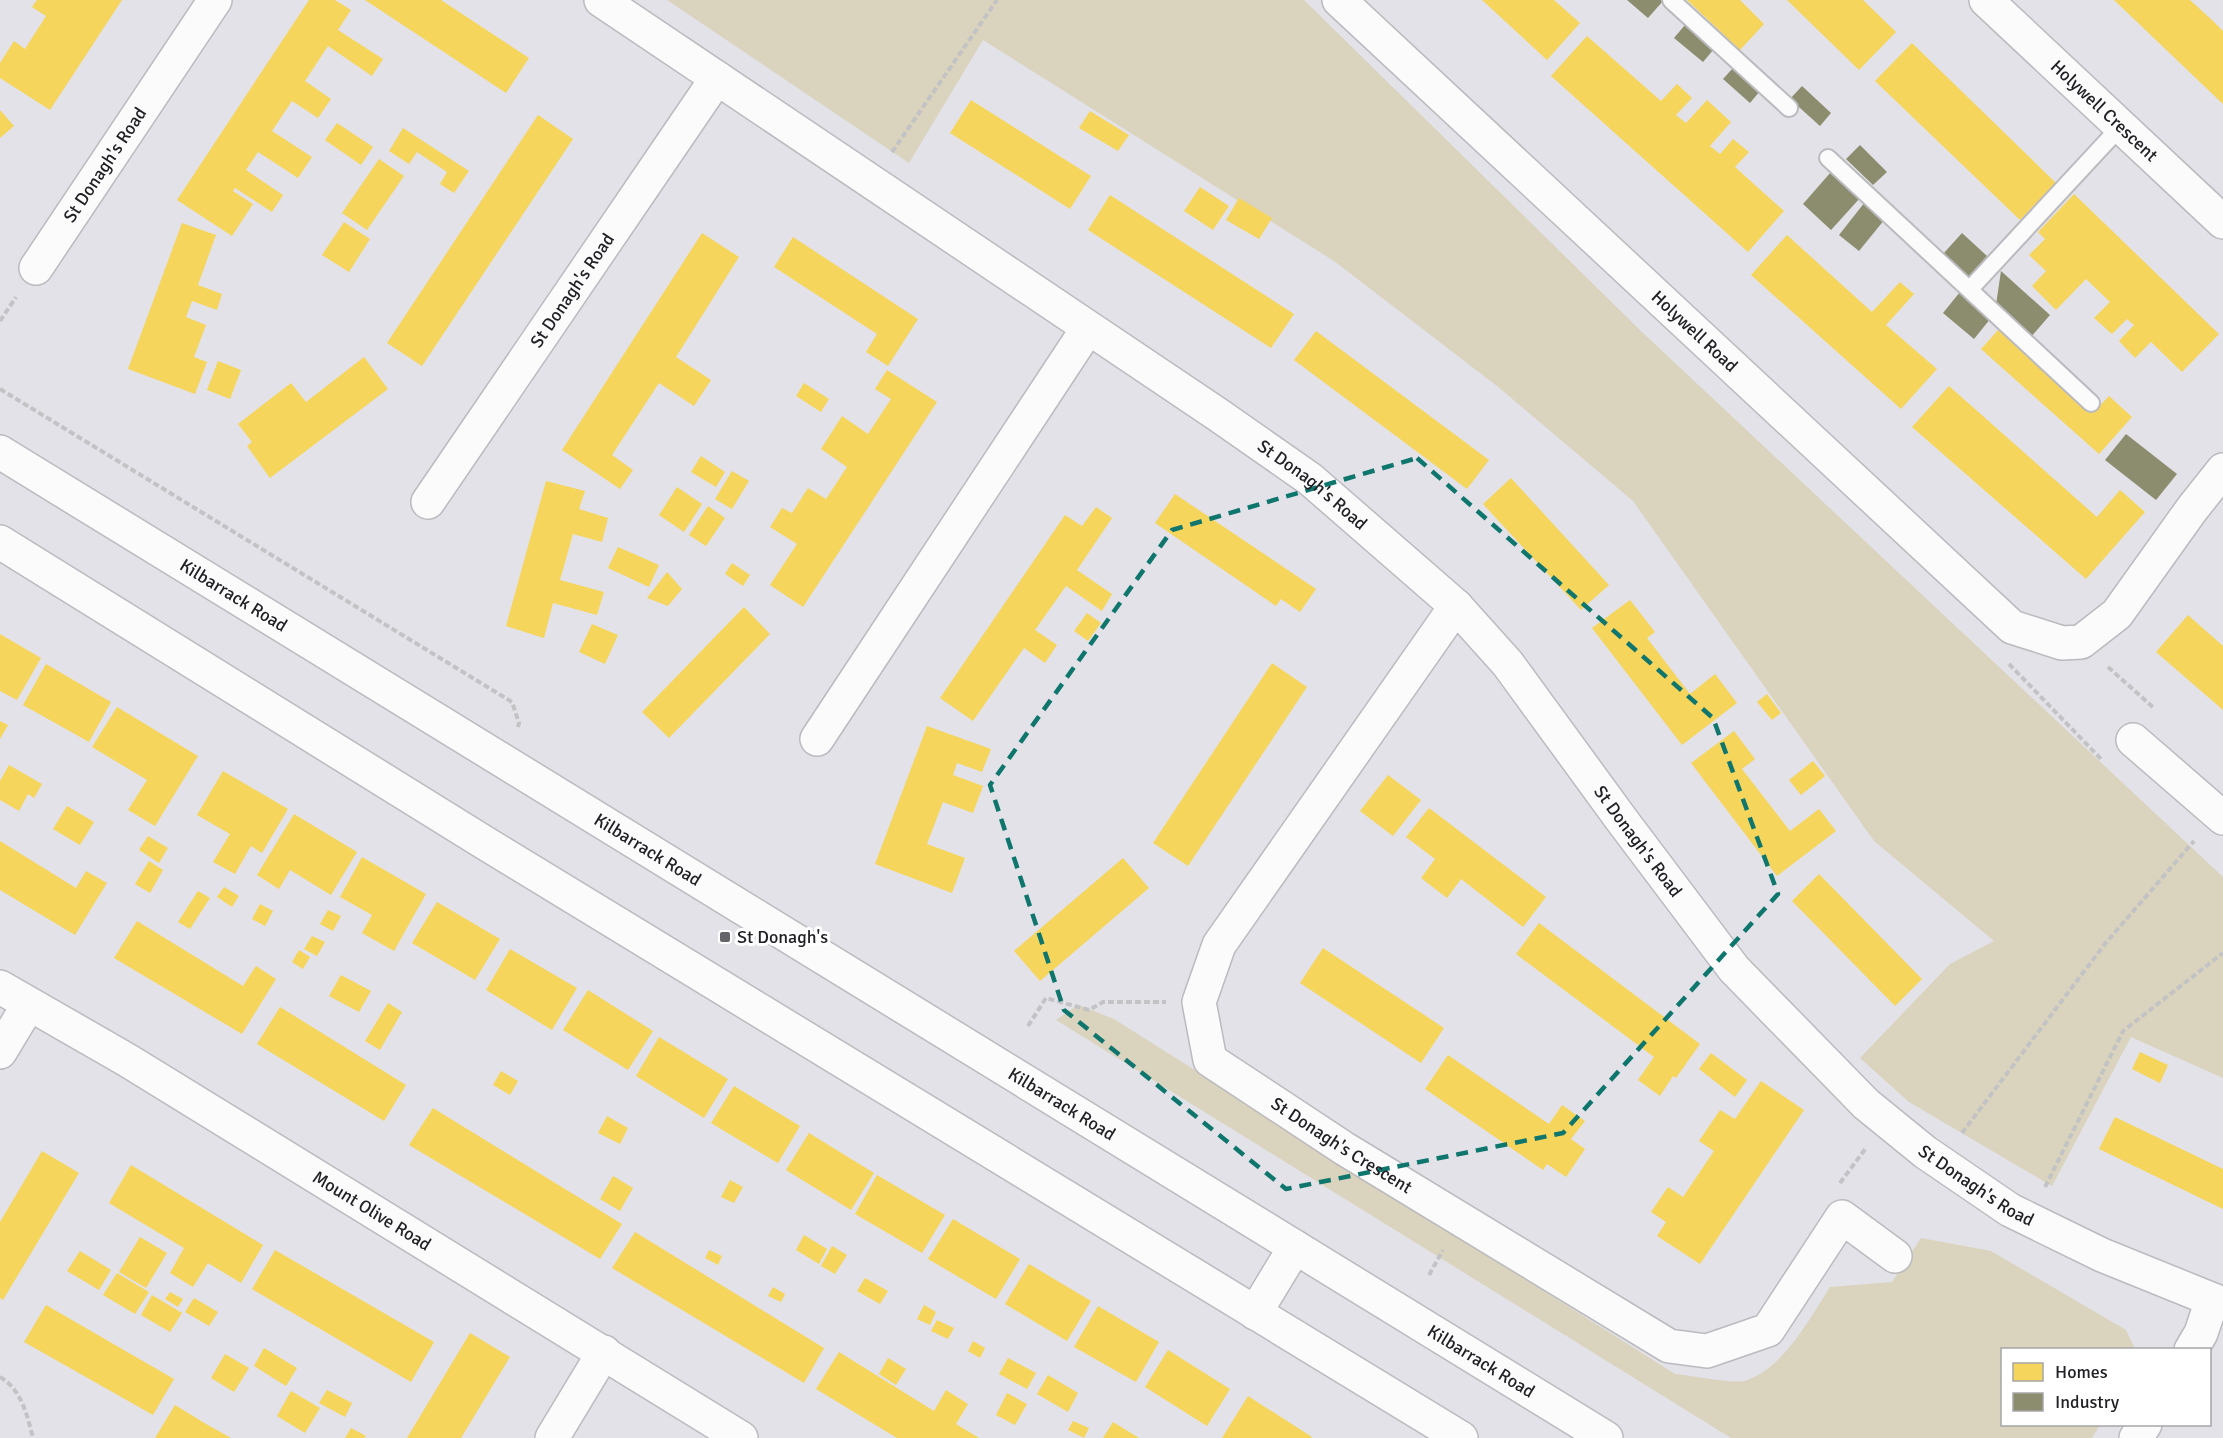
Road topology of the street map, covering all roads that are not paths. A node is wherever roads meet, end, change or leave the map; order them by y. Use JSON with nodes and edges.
{"nodes":[{"id":1,"x":215,"y":0,"type":"edge"},
{"id":2,"x":601,"y":0,"type":"edge"},
{"id":3,"x":1340,"y":0,"type":"edge"},
{"id":4,"x":1671,"y":0,"type":"edge"},
{"id":5,"x":1986,"y":0,"type":"edge"},
{"id":6,"x":717,"y":78,"type":"junction"},
{"id":7,"x":1789,"y":108,"type":"dead end"},
{"id":8,"x":2122,"y":125,"type":"junction"},
{"id":9,"x":1828,"y":158,"type":"dead end"},
{"id":10,"x":2223,"y":222,"type":"edge"},
{"id":11,"x":36,"y":268,"type":"dead end"},
{"id":12,"x":1970,"y":289,"type":"junction"},
{"id":13,"x":1088,"y":328,"type":"junction"},
{"id":14,"x":2091,"y":403,"type":"dead end"},
{"id":15,"x":0,"y":452,"type":"edge"},
{"id":16,"x":2223,"y":470,"type":"edge"},
{"id":17,"x":428,"y":502,"type":"dead end"},
{"id":18,"x":0,"y":542,"type":"edge"},
{"id":19,"x":1456,"y":606,"type":"junction"},
{"id":20,"x":817,"y":739,"type":"dead end"},
{"id":21,"x":2133,"y":740,"type":"road end"},
{"id":22,"x":2220,"y":816,"type":"edge"},
{"id":23,"x":0,"y":987,"type":"edge"},
{"id":24,"x":29,"y":1004,"type":"junction"},
{"id":25,"x":0,"y":1052,"type":"edge"},
{"id":26,"x":1295,"y":1247,"type":"junction"},
{"id":27,"x":1896,"y":1256,"type":"dead end"},
{"id":28,"x":2217,"y":1302,"type":"edge"},
{"id":29,"x":1255,"y":1313,"type":"junction"},
{"id":30,"x":2192,"y":1348,"type":"edge"},
{"id":31,"x":604,"y":1352,"type":"junction"},
{"id":32,"x":552,"y":1438,"type":"edge"},
{"id":33,"x":741,"y":1438,"type":"edge"},
{"id":34,"x":1461,"y":1438,"type":"edge"},
{"id":35,"x":1606,"y":1438,"type":"edge"}],
"edges":[{"from":1,"to":11,"type":"street","name":"St Donagh's Road"},
{"from":2,"to":6,"type":"street","name":"St Donagh's Road"},
{"from":3,"to":16,"type":"street","name":"Holywell Road"},
{"from":4,"to":7,"type":"lane"},
{"from":5,"to":8,"type":"street","name":"Holywell Crescent"},
{"from":6,"to":13,"type":"street","name":"St Donagh's Road"},
{"from":6,"to":17,"type":"street","name":"St Donagh's Road"},
{"from":8,"to":10,"type":"street","name":"Holywell Crescent"},
{"from":8,"to":12,"type":"lane"},
{"from":9,"to":12,"type":"lane"},
{"from":12,"to":14,"type":"lane"},
{"from":13,"to":19,"type":"street","name":"St Donagh's Road"},
{"from":13,"to":20,"type":"street"},
{"from":15,"to":26,"type":"street","name":"Kilbarrack Road"},
{"from":18,"to":29,"type":"street"},
{"from":19,"to":27,"type":"street","name":"St Donagh's Crescent"},
{"from":19,"to":28,"type":"street","name":"St Donagh's Road"},
{"from":21,"to":22,"type":"street"},
{"from":23,"to":24,"type":"street","name":"Mount Olive Road"},
{"from":24,"to":25,"type":"street"},
{"from":24,"to":31,"type":"street","name":"Mount Olive Road"},
{"from":26,"to":29,"type":"street"},
{"from":26,"to":35,"type":"street","name":"Kilbarrack Road"},
{"from":28,"to":30,"type":"street"},
{"from":29,"to":34,"type":"street"},
{"from":31,"to":32,"type":"street"},
{"from":31,"to":33,"type":"street","name":"Mount Olive Road"}]}
